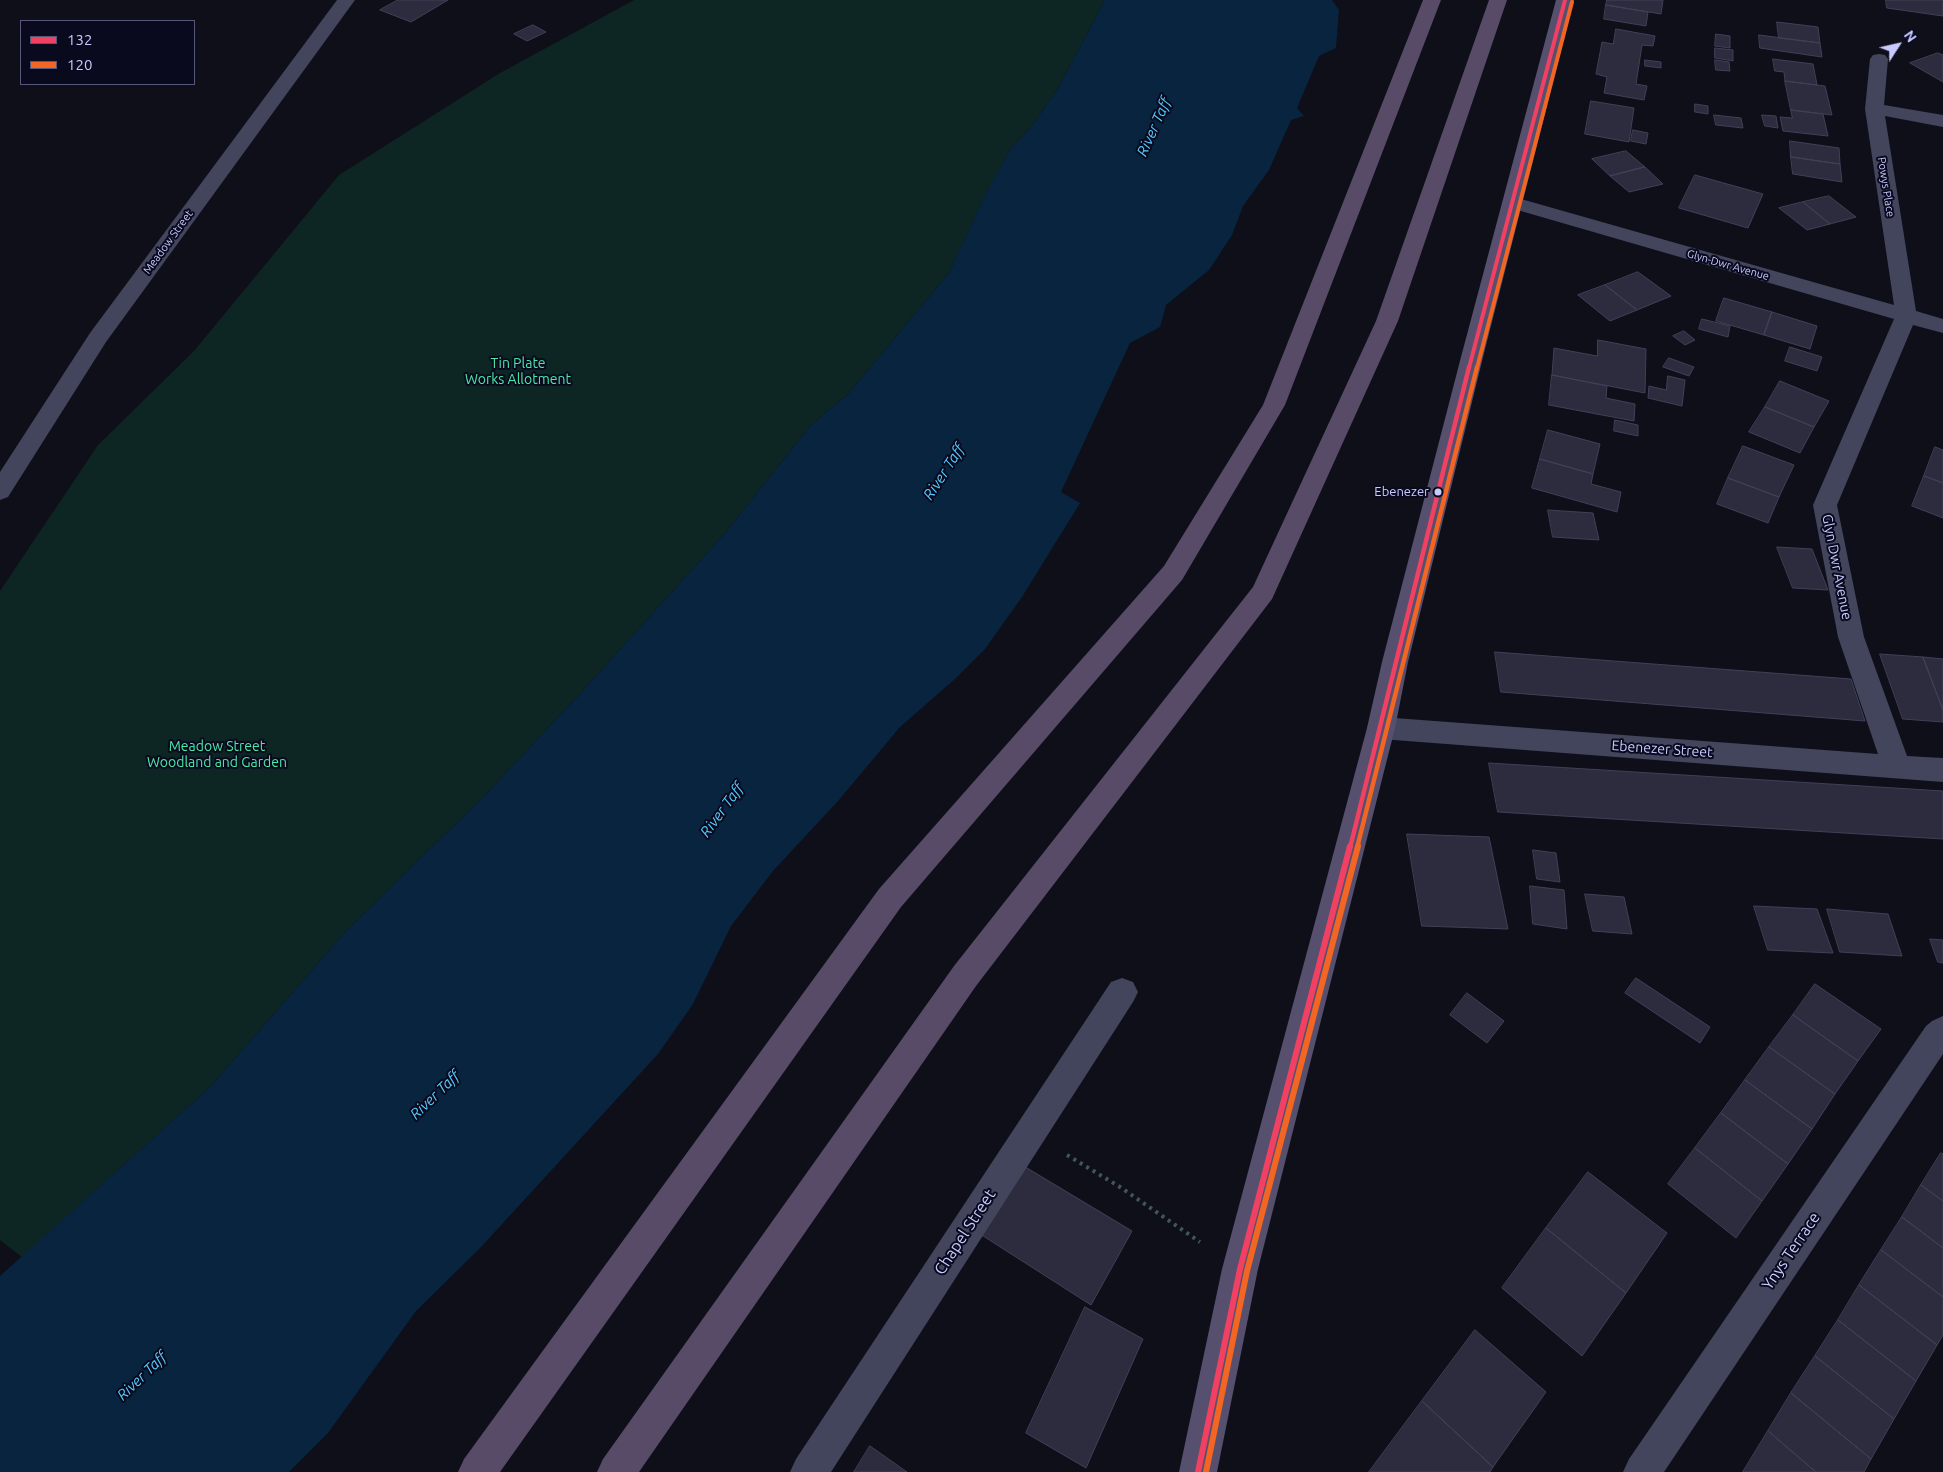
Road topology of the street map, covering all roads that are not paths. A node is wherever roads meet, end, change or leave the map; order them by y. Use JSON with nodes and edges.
{"nodes":[{"id":1,"x":346,"y":0,"type":"edge"},
{"id":2,"x":1432,"y":0,"type":"edge"},
{"id":3,"x":1498,"y":0,"type":"edge"},
{"id":4,"x":1565,"y":0,"type":"edge"},
{"id":5,"x":1879,"y":59,"type":"dead end"},
{"id":6,"x":1874,"y":109,"type":"junction"},
{"id":7,"x":1943,"y":121,"type":"edge"},
{"id":8,"x":1514,"y":203,"type":"junction"},
{"id":9,"x":1906,"y":316,"type":"junction"},
{"id":10,"x":1943,"y":326,"type":"edge"},
{"id":11,"x":0,"y":491,"type":"edge"},
{"id":12,"x":1381,"y":728,"type":"junction"},
{"id":13,"x":1897,"y":767,"type":"junction"},
{"id":14,"x":1943,"y":770,"type":"edge"},
{"id":15,"x":1122,"y":992,"type":"dead end"},
{"id":16,"x":1943,"y":1031,"type":"edge"},
{"id":17,"x":476,"y":1472,"type":"edge"},
{"id":18,"x":616,"y":1472,"type":"edge"},
{"id":19,"x":809,"y":1472,"type":"edge"},
{"id":20,"x":1198,"y":1472,"type":"edge"},
{"id":21,"x":1642,"y":1472,"type":"edge"}],
"edges":[{"from":1,"to":11,"type":"street","name":"Meadow Street"},
{"from":2,"to":17,"type":"highway"},
{"from":3,"to":18,"type":"highway"},
{"from":4,"to":8,"type":"main road"},
{"from":5,"to":6,"type":"street","name":"Powys Place"},
{"from":6,"to":7,"type":"street"},
{"from":6,"to":9,"type":"street","name":"Powys Place"},
{"from":8,"to":9,"type":"street","name":"Glyn-Dwr Avenue"},
{"from":8,"to":12,"type":"main road"},
{"from":9,"to":10,"type":"street","name":"Glyn-Dwr Avenue"},
{"from":9,"to":13,"type":"street","name":"Glyn Dwr Avenue"},
{"from":12,"to":13,"type":"street","name":"Ebenezer Street"},
{"from":12,"to":20,"type":"main road"},
{"from":13,"to":14,"type":"street","name":"Ebenezer Street"},
{"from":15,"to":19,"type":"street","name":"Chapel Street"},
{"from":16,"to":21,"type":"street","name":"Ynys Terrace"}]}
